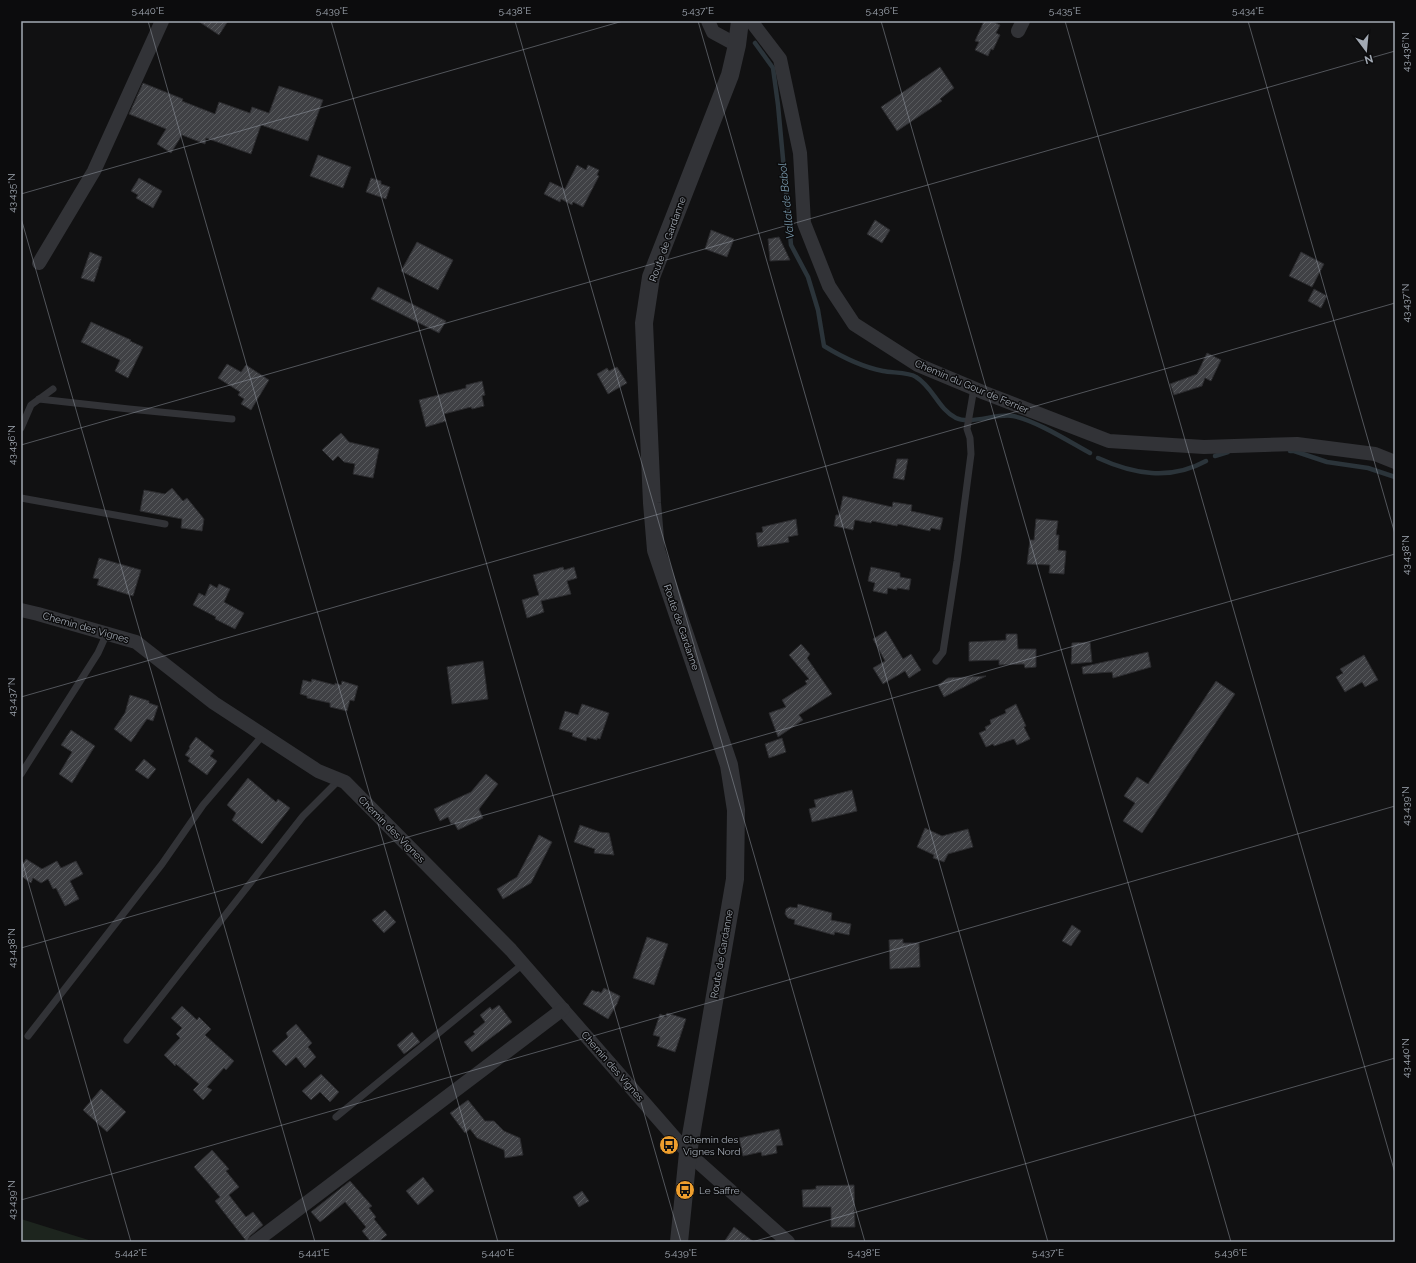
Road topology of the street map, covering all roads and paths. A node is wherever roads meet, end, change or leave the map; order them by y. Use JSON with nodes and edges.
{"nodes":[{"id":1,"x":162,"y":21,"type":"edge"},
{"id":2,"x":708,"y":21,"type":"edge"},
{"id":3,"x":740,"y":21,"type":"edge"},
{"id":4,"x":751,"y":21,"type":"edge"},
{"id":5,"x":738,"y":45,"type":"junction"},
{"id":6,"x":39,"y":264,"type":"dead end"},
{"id":7,"x":974,"y":388,"type":"junction"},
{"id":8,"x":53,"y":389,"type":"dead end"},
{"id":9,"x":39,"y":399,"type":"junction"},
{"id":10,"x":232,"y":419,"type":"dead end"},
{"id":11,"x":21,"y":428,"type":"edge"},
{"id":12,"x":1395,"y":462,"type":"edge"},
{"id":13,"x":21,"y":498,"type":"edge"},
{"id":14,"x":165,"y":524,"type":"dead end"},
{"id":15,"x":21,"y":610,"type":"edge"},
{"id":16,"x":106,"y":633,"type":"junction"},
{"id":17,"x":936,"y":661,"type":"dead end"},
{"id":18,"x":263,"y":735,"type":"junction"},
{"id":19,"x":21,"y":774,"type":"edge"},
{"id":20,"x":339,"y":780,"type":"junction"},
{"id":21,"x":523,"y":964,"type":"junction"},
{"id":22,"x":563,"y":1009,"type":"junction"},
{"id":23,"x":28,"y":1036,"type":"dead end"},
{"id":24,"x":127,"y":1040,"type":"dead end"},
{"id":25,"x":336,"y":1118,"type":"dead end"},
{"id":26,"x":688,"y":1153,"type":"junction"},
{"id":27,"x":255,"y":1242,"type":"edge"},
{"id":28,"x":679,"y":1242,"type":"edge"},
{"id":29,"x":788,"y":1242,"type":"edge"}],
"edges":[{"from":1,"to":6,"type":"street"},
{"from":2,"to":5,"type":"street"},
{"from":3,"to":5,"type":"street","name":"Route de Gardanne"},
{"from":4,"to":7,"type":"street","name":"Chemin du Gour de Ferrier"},
{"from":5,"to":26,"type":"street","name":"Route de Gardanne"},
{"from":7,"to":12,"type":"street","name":"Chemin du Gour de Ferrier"},
{"from":7,"to":17,"type":"lane"},
{"from":8,"to":9,"type":"lane"},
{"from":9,"to":10,"type":"lane"},
{"from":9,"to":11,"type":"lane"},
{"from":13,"to":14,"type":"lane"},
{"from":15,"to":16,"type":"street","name":"Chemin des Vignes"},
{"from":16,"to":18,"type":"street","name":"Chemin des Vignes"},
{"from":16,"to":19,"type":"lane"},
{"from":18,"to":20,"type":"street","name":"Chemin des Vignes"},
{"from":18,"to":23,"type":"lane"},
{"from":20,"to":21,"type":"street","name":"Chemin des Vignes"},
{"from":20,"to":24,"type":"lane"},
{"from":21,"to":22,"type":"street","name":"Chemin des Vignes"},
{"from":21,"to":25,"type":"lane"},
{"from":22,"to":26,"type":"street","name":"Chemin des Vignes"},
{"from":22,"to":27,"type":"street"},
{"from":26,"to":28,"type":"street","name":"Route de Gardanne"},
{"from":26,"to":29,"type":"street","name":"Chemin des Vignes"}]}
